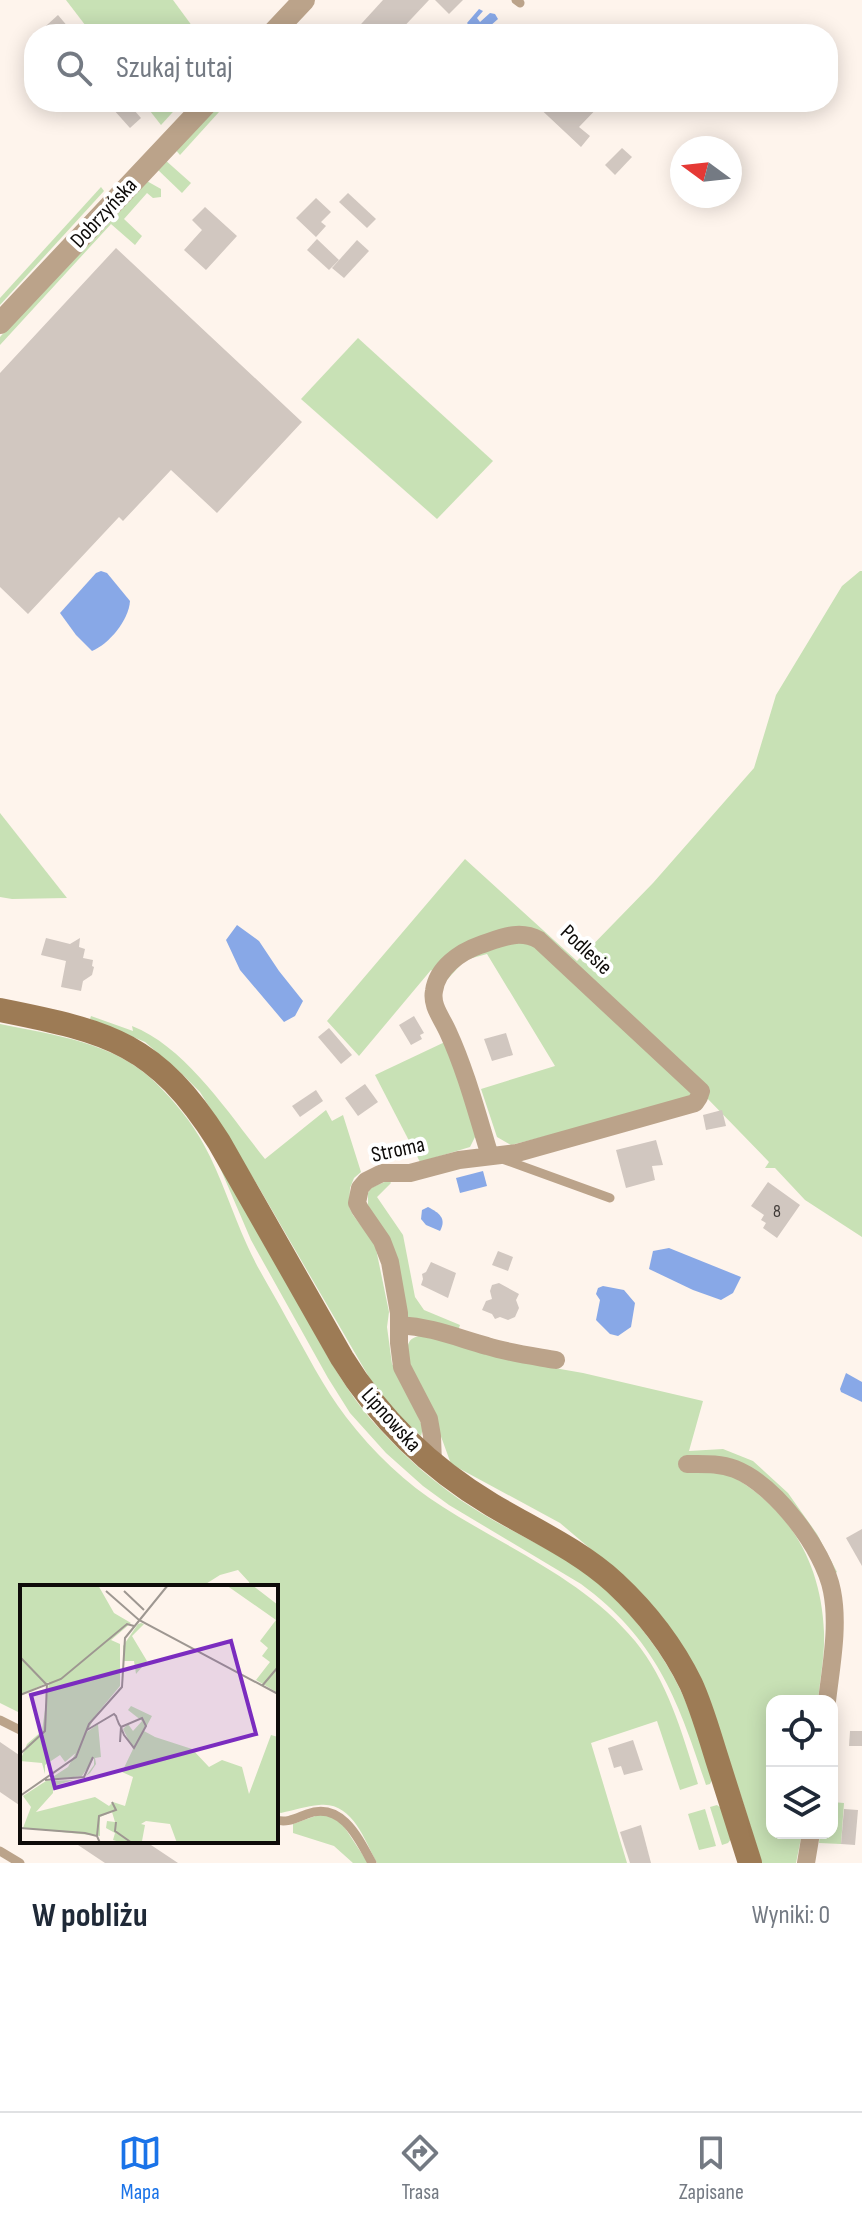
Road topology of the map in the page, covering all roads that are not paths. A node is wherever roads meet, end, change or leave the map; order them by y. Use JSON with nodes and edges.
{"nodes":[{"id":1,"x":304,"y":0,"type":"edge"},
{"id":2,"x":281,"y":24,"type":"edge"},
{"id":3,"x":199,"y":112,"type":"edge"},
{"id":4,"x":0,"y":323,"type":"edge"},
{"id":5,"x":0,"y":1010,"type":"edge"},
{"id":6,"x":686,"y":1105,"type":"joint"},
{"id":7,"x":490,"y":1156,"type":"junction"},
{"id":8,"x":610,"y":1198,"type":"dead end"},
{"id":9,"x":399,"y":1325,"type":"junction"},
{"id":10,"x":556,"y":1360,"type":"dead end"},
{"id":11,"x":433,"y":1464,"type":"junction"},
{"id":12,"x":687,"y":1464,"type":"dead end"},
{"id":13,"x":828,"y":1695,"type":"edge"},
{"id":14,"x":0,"y":1720,"type":"edge"},
{"id":15,"x":20,"y":1730,"type":"edge"},
{"id":16,"x":278,"y":1820,"type":"edge"},
{"id":17,"x":810,"y":1839,"type":"edge"},
{"id":18,"x":0,"y":1851,"type":"edge"},
{"id":19,"x":20,"y":1863,"type":"edge"},
{"id":20,"x":372,"y":1863,"type":"edge"},
{"id":21,"x":750,"y":1863,"type":"edge"},
{"id":22,"x":806,"y":1863,"type":"edge"}],
"edges":[{"from":1,"to":2,"type":"street"},
{"from":3,"to":4,"type":"street","name":"Dobrzyńska"},
{"from":5,"to":11,"type":"main road","name":"Lipnowska"},
{"from":6,"to":7,"type":"street","name":"Stroma"},
{"from":6,"to":7,"type":"street","name":"Podlesie"},
{"from":7,"to":8,"type":"lane"},
{"from":7,"to":9,"type":"street","name":"Stroma"},
{"from":9,"to":10,"type":"street"},
{"from":9,"to":11,"type":"street","name":"Stroma"},
{"from":11,"to":21,"type":"main road","name":"Lipnowska"},
{"from":12,"to":13,"type":"street"},
{"from":14,"to":15,"type":"lane"},
{"from":16,"to":20,"type":"lane"},
{"from":17,"to":22,"type":"street"},
{"from":18,"to":19,"type":"lane"}]}
